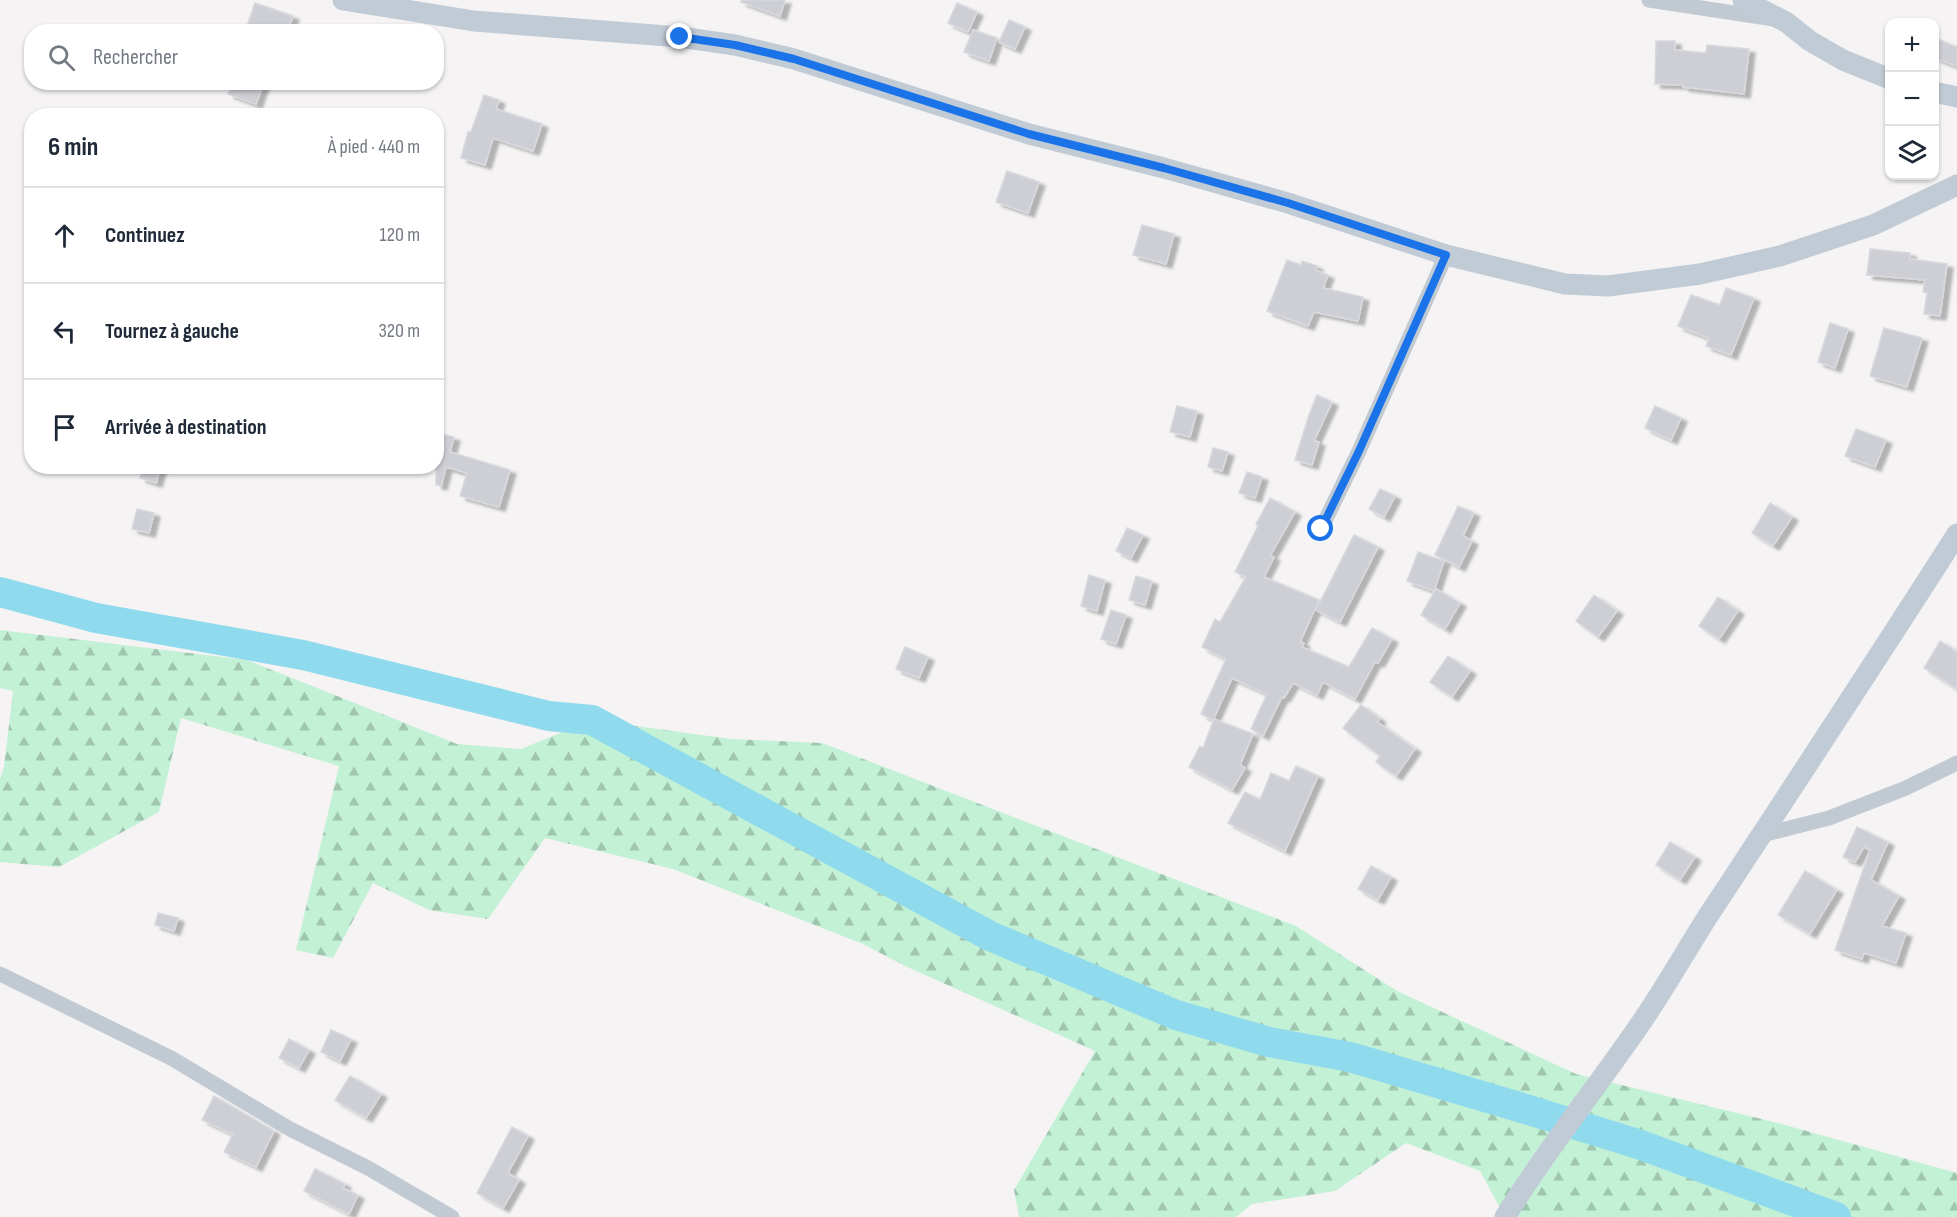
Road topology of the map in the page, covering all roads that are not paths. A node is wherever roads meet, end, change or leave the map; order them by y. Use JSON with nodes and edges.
{"nodes":[{"id":1,"x":343,"y":0,"type":"edge"},
{"id":2,"x":1649,"y":0,"type":"edge"},
{"id":3,"x":1743,"y":0,"type":"edge"},
{"id":4,"x":1786,"y":22,"type":"junction"},
{"id":5,"x":1885,"y":77,"type":"edge"},
{"id":6,"x":1939,"y":93,"type":"edge"},
{"id":7,"x":1957,"y":98,"type":"edge"},
{"id":8,"x":1957,"y":185,"type":"edge"},
{"id":9,"x":1446,"y":255,"type":"junction"},
{"id":10,"x":1321,"y":529,"type":"dead end"},
{"id":11,"x":1957,"y":534,"type":"edge"},
{"id":12,"x":1957,"y":763,"type":"edge"},
{"id":13,"x":1762,"y":835,"type":"junction"},
{"id":14,"x":0,"y":974,"type":"edge"},
{"id":15,"x":452,"y":1217,"type":"edge"},
{"id":16,"x":1505,"y":1217,"type":"edge"}],
"edges":[{"from":1,"to":9,"type":"street"},
{"from":2,"to":4,"type":"street"},
{"from":3,"to":4,"type":"street"},
{"from":4,"to":5,"type":"street"},
{"from":6,"to":7,"type":"street"},
{"from":8,"to":9,"type":"street"},
{"from":9,"to":10,"type":"street"},
{"from":11,"to":13,"type":"street"},
{"from":12,"to":13,"type":"street"},
{"from":13,"to":16,"type":"street"},
{"from":14,"to":15,"type":"street"}]}
